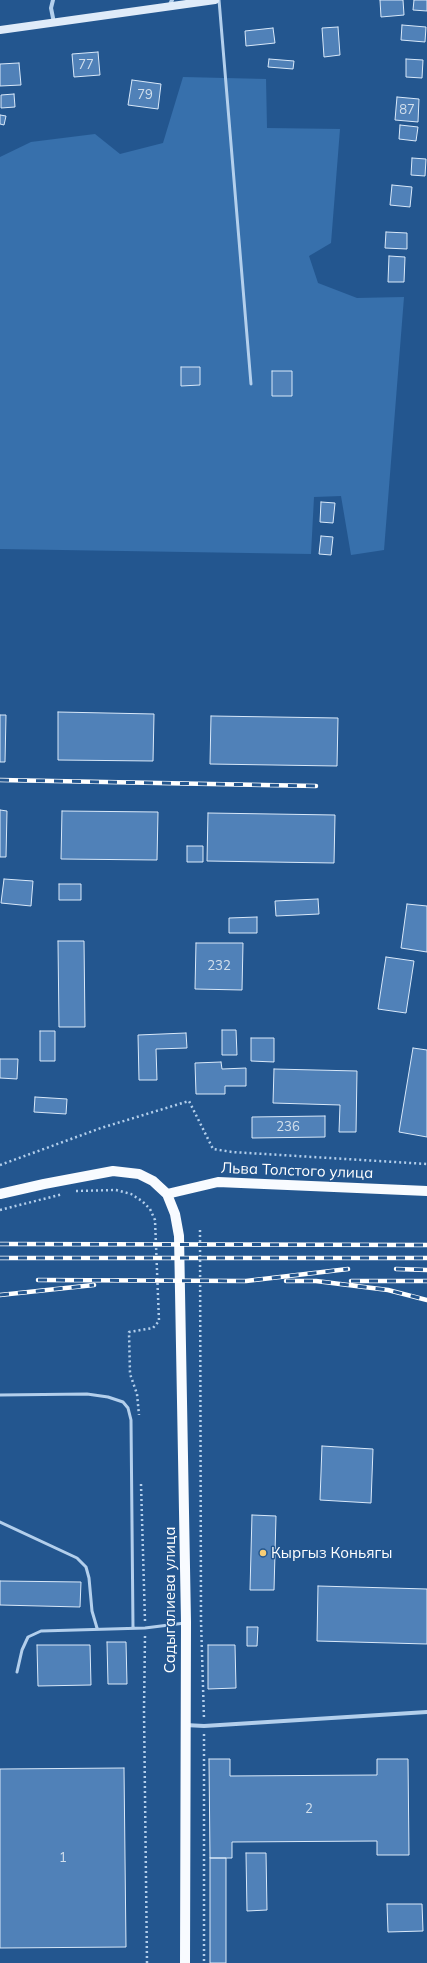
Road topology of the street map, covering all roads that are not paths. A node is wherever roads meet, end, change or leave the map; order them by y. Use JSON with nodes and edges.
{"nodes":[{"id":1,"x":53,"y":0,"type":"edge"},
{"id":2,"x":215,"y":0,"type":"edge"},
{"id":3,"x":219,"y":0,"type":"edge"},
{"id":4,"x":171,"y":4,"type":"edge"},
{"id":5,"x":54,"y":23,"type":"junction"},
{"id":6,"x":0,"y":30,"type":"edge"},
{"id":7,"x":251,"y":384,"type":"dead end"},
{"id":8,"x":427,"y":1191,"type":"edge"},
{"id":9,"x":0,"y":1194,"type":"edge"},
{"id":10,"x":167,"y":1194,"type":"junction"},
{"id":11,"x":0,"y":1396,"type":"edge"},
{"id":12,"x":0,"y":1522,"type":"edge"},
{"id":13,"x":186,"y":1622,"type":"junction"},
{"id":14,"x":97,"y":1628,"type":"junction"},
{"id":15,"x":133,"y":1628,"type":"junction"},
{"id":16,"x":17,"y":1672,"type":"dead end"},
{"id":17,"x":427,"y":1712,"type":"edge"},
{"id":18,"x":185,"y":1725,"type":"junction"},
{"id":19,"x":185,"y":1963,"type":"edge"}],
"edges":[{"from":1,"to":5,"type":"street"},
{"from":2,"to":4,"type":"street"},
{"from":3,"to":7,"type":"lane"},
{"from":4,"to":5,"type":"street"},
{"from":5,"to":6,"type":"street"},
{"from":8,"to":10,"type":"main road","name":"Льва Толстого улица"},
{"from":9,"to":10,"type":"main road"},
{"from":10,"to":13,"type":"main road","name":"Садыгалиева улица"},
{"from":11,"to":15,"type":"lane"},
{"from":12,"to":14,"type":"lane"},
{"from":13,"to":15,"type":"lane"},
{"from":13,"to":18,"type":"main road","name":"Садыгалиева улица"},
{"from":14,"to":15,"type":"lane"},
{"from":14,"to":16,"type":"lane"},
{"from":17,"to":18,"type":"street"},
{"from":18,"to":19,"type":"main road","name":"Садыгалиева улица"}]}
